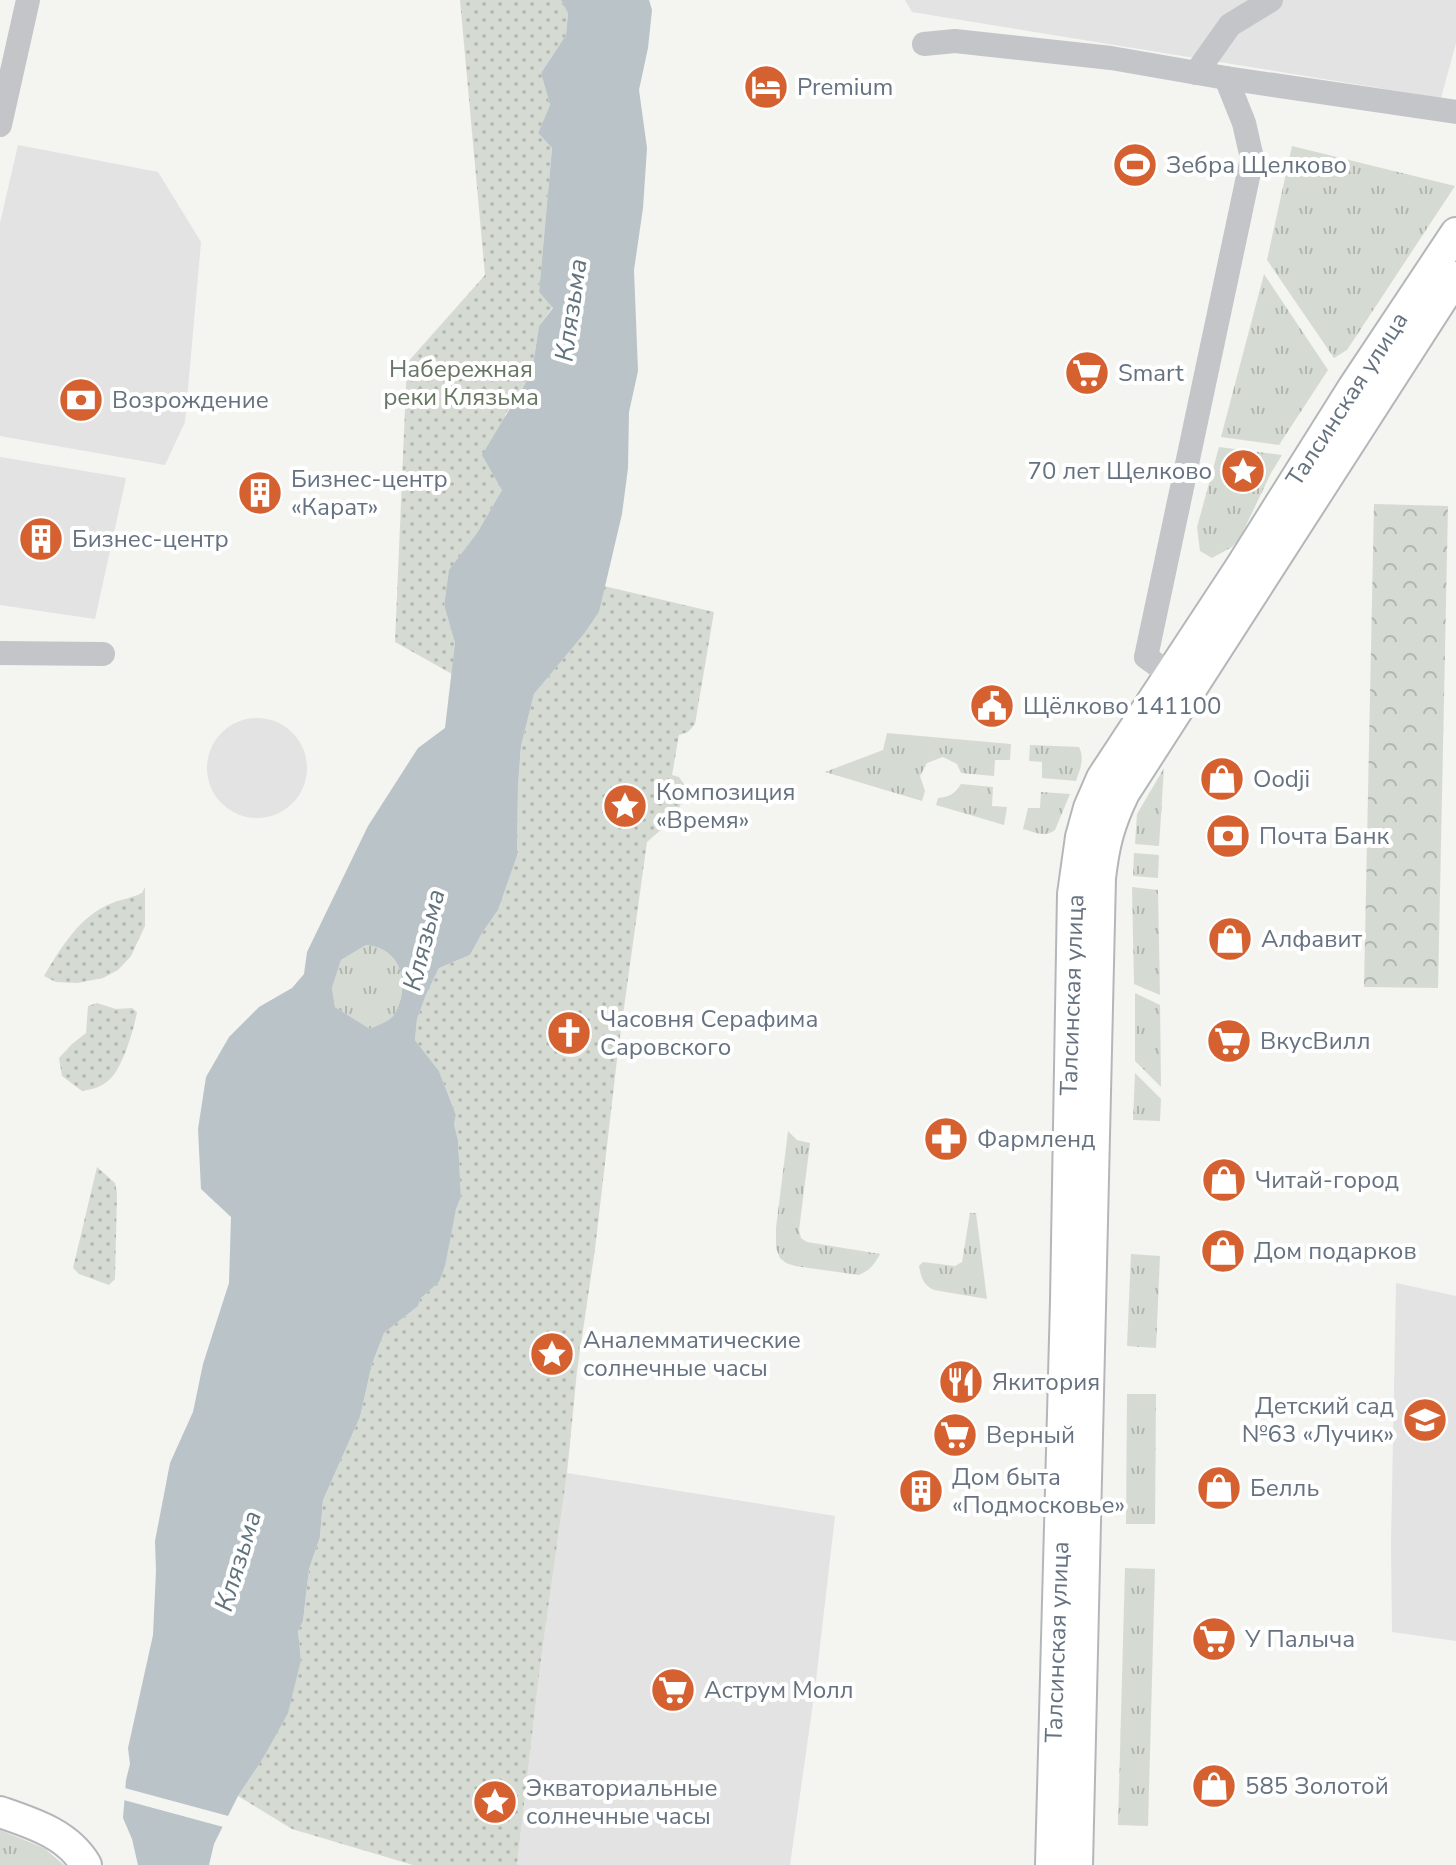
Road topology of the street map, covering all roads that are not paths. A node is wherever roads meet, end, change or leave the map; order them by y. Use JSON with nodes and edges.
{"nodes":[{"id":1,"x":28,"y":0,"type":"edge"},
{"id":2,"x":1271,"y":0,"type":"edge"},
{"id":3,"x":924,"y":44,"type":"dead end"},
{"id":4,"x":1196,"y":73,"type":"junction"},
{"id":5,"x":1226,"y":78,"type":"junction"},
{"id":6,"x":1456,"y":112,"type":"edge"},
{"id":7,"x":0,"y":125,"type":"edge"},
{"id":8,"x":1456,"y":233,"type":"edge"},
{"id":9,"x":1456,"y":277,"type":"edge"},
{"id":10,"x":0,"y":653,"type":"edge"},
{"id":11,"x":103,"y":654,"type":"dead end"},
{"id":12,"x":1179,"y":681,"type":"junction"},
{"id":13,"x":0,"y":1812,"type":"edge"},
{"id":14,"x":86,"y":1865,"type":"edge"},
{"id":15,"x":1051,"y":1865,"type":"edge"},
{"id":16,"x":1077,"y":1865,"type":"edge"}],
"edges":[{"from":1,"to":7,"type":"street"},
{"from":2,"to":4,"type":"street"},
{"from":3,"to":4,"type":"street"},
{"from":4,"to":5,"type":"street"},
{"from":5,"to":6,"type":"street"},
{"from":5,"to":12,"type":"street"},
{"from":8,"to":12,"type":"main road","name":"Талсинская улица"},
{"from":9,"to":12,"type":"main road","name":"Талсинская улица"},
{"from":10,"to":11,"type":"street"},
{"from":12,"to":15,"type":"main road","name":"Талсинская улица"},
{"from":12,"to":16,"type":"main road","name":"Талсинская улица"},
{"from":13,"to":14,"type":"main road"}]}
